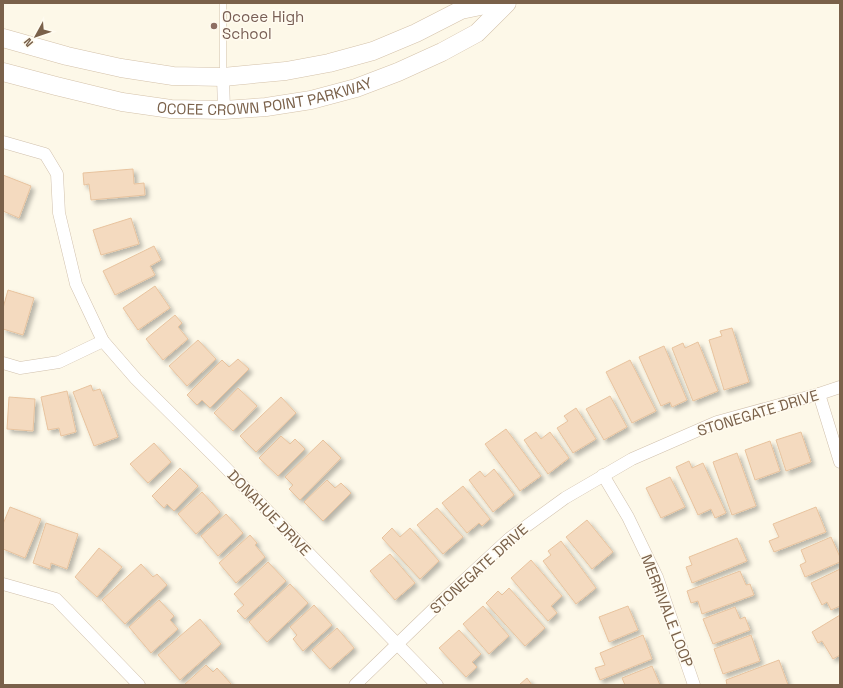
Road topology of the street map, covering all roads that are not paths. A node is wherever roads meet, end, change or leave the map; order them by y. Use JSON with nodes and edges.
{"nodes":[{"id":1,"x":223,"y":3,"type":"edge"},
{"id":2,"x":495,"y":3,"type":"edge"},
{"id":3,"x":507,"y":3,"type":"edge"},
{"id":4,"x":3,"y":38,"type":"edge"},
{"id":5,"x":3,"y":72,"type":"edge"},
{"id":6,"x":223,"y":77,"type":"junction"},
{"id":7,"x":224,"y":110,"type":"junction"},
{"id":8,"x":3,"y":142,"type":"edge"},
{"id":9,"x":103,"y":341,"type":"junction"},
{"id":10,"x":3,"y":362,"type":"edge"},
{"id":11,"x":840,"y":387,"type":"edge"},
{"id":12,"x":819,"y":394,"type":"junction"},
{"id":13,"x":840,"y":462,"type":"edge"},
{"id":14,"x":603,"y":475,"type":"junction"},
{"id":15,"x":3,"y":584,"type":"edge"},
{"id":16,"x":396,"y":645,"type":"junction"},
{"id":17,"x":139,"y":685,"type":"edge"},
{"id":18,"x":355,"y":685,"type":"edge"},
{"id":19,"x":437,"y":685,"type":"edge"},
{"id":20,"x":694,"y":685,"type":"edge"}],
"edges":[{"from":1,"to":6,"type":"lane"},
{"from":2,"to":6,"type":"street","name":"OCOEE CROWN POINT PARKWAY"},
{"from":3,"to":7,"type":"street","name":"OCOEE CROWN POINT PARKWAY"},
{"from":4,"to":6,"type":"street","name":"OCOEE CROWN POINT PARKWAY"},
{"from":5,"to":7,"type":"street","name":"OCOEE CROWN POINT PARKWAY"},
{"from":6,"to":7,"type":"street"},
{"from":8,"to":9,"type":"street","name":"DONAHUE DRIVE"},
{"from":9,"to":10,"type":"street"},
{"from":9,"to":16,"type":"street","name":"DONAHUE DRIVE"},
{"from":11,"to":12,"type":"street","name":"STONEGATE DRIVE"},
{"from":12,"to":13,"type":"street"},
{"from":12,"to":14,"type":"street","name":"STONEGATE DRIVE"},
{"from":14,"to":16,"type":"street","name":"STONEGATE DRIVE"},
{"from":14,"to":20,"type":"street","name":"MERRIVALE LOOP"},
{"from":15,"to":17,"type":"street"},
{"from":16,"to":18,"type":"street","name":"STONEGATE DRIVE"},
{"from":16,"to":19,"type":"street","name":"DONAHUE DRIVE"}]}
